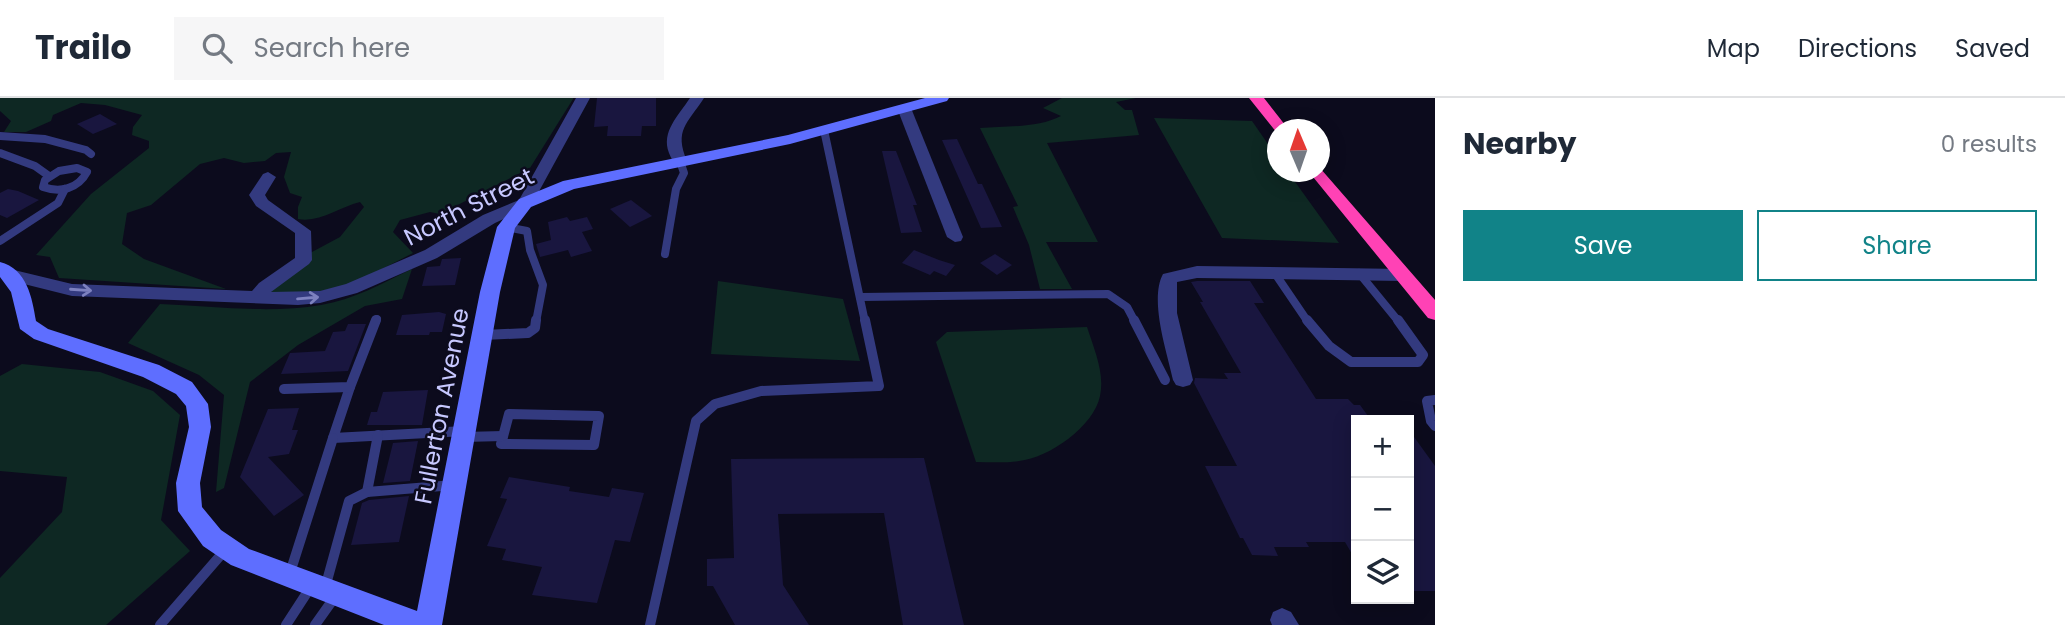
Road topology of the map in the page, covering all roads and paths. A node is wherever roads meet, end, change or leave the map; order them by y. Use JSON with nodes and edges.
{"nodes":[{"id":1,"x":583,"y":98,"type":"edge"},
{"id":2,"x":696,"y":98,"type":"edge"},
{"id":3,"x":942,"y":98,"type":"edge"},
{"id":4,"x":1256,"y":98,"type":"edge"},
{"id":5,"x":904,"y":108,"type":"junction"},
{"id":6,"x":1273,"y":119,"type":"edge"},
{"id":7,"x":824,"y":130,"type":"junction"},
{"id":8,"x":0,"y":136,"type":"edge"},
{"id":9,"x":0,"y":153,"type":"edge"},
{"id":10,"x":91,"y":154,"type":"dead end"},
{"id":11,"x":680,"y":161,"type":"junction"},
{"id":12,"x":49,"y":176,"type":"junction"},
{"id":13,"x":268,"y":177,"type":"dead end"},
{"id":14,"x":1325,"y":182,"type":"edge"},
{"id":15,"x":65,"y":189,"type":"junction"},
{"id":16,"x":525,"y":203,"type":"junction"},
{"id":17,"x":506,"y":228,"type":"junction"},
{"id":18,"x":0,"y":229,"type":"edge"},
{"id":19,"x":12,"y":233,"type":"junction"},
{"id":20,"x":955,"y":237,"type":"dead end"},
{"id":21,"x":0,"y":241,"type":"edge"},
{"id":22,"x":665,"y":254,"type":"dead end"},
{"id":23,"x":7,"y":272,"type":"edge"},
{"id":24,"x":1274,"y":272,"type":"junction"},
{"id":25,"x":1359,"y":273,"type":"junction"},
{"id":26,"x":1403,"y":275,"type":"junction"},
{"id":27,"x":861,"y":297,"type":"junction"},
{"id":28,"x":256,"y":298,"type":"junction"},
{"id":29,"x":1435,"y":313,"type":"edge"},
{"id":30,"x":377,"y":319,"type":"dead end"},
{"id":31,"x":483,"y":335,"type":"junction"},
{"id":32,"x":1174,"y":380,"type":"joint"},
{"id":33,"x":350,"y":387,"type":"junction"},
{"id":34,"x":284,"y":389,"type":"dead end"},
{"id":35,"x":1435,"y":400,"type":"edge"},
{"id":36,"x":1435,"y":426,"type":"edge"},
{"id":37,"x":464,"y":434,"type":"junction"},
{"id":38,"x":378,"y":435,"type":"junction"},
{"id":39,"x":503,"y":436,"type":"junction"},
{"id":40,"x":333,"y":438,"type":"junction"},
{"id":41,"x":454,"y":485,"type":"junction"},
{"id":42,"x":367,"y":492,"type":"junction"},
{"id":43,"x":227,"y":548,"type":"junction"},
{"id":44,"x":289,"y":576,"type":"junction"},
{"id":45,"x":325,"y":589,"type":"junction"},
{"id":46,"x":160,"y":625,"type":"edge"},
{"id":47,"x":286,"y":625,"type":"edge"},
{"id":48,"x":315,"y":625,"type":"edge"},
{"id":49,"x":418,"y":625,"type":"edge"},
{"id":50,"x":428,"y":625,"type":"edge"},
{"id":51,"x":650,"y":625,"type":"edge"}],
"edges":[{"from":1,"to":16,"type":"street"},
{"from":2,"to":11,"type":"street"},
{"from":3,"to":5,"type":"street","name":"North Street"},
{"from":4,"to":6,"type":"highway"},
{"from":5,"to":7,"type":"street","name":"North Street"},
{"from":5,"to":20,"type":"street"},
{"from":7,"to":11,"type":"street","name":"North Street"},
{"from":7,"to":27,"type":"lane"},
{"from":8,"to":10,"type":"lane"},
{"from":9,"to":12,"type":"lane"},
{"from":11,"to":16,"type":"street","name":"North Street"},
{"from":11,"to":22,"type":"lane"},
{"from":12,"to":15,"type":"lane"},
{"from":12,"to":15,"type":"lane"},
{"from":13,"to":28,"type":"street"},
{"from":14,"to":26,"type":"highway"},
{"from":15,"to":19,"type":"lane"},
{"from":16,"to":17,"type":"street","name":"Fullerton Avenue"},
{"from":28,"to":16,"type":"street","name":"North Street","one_way":true},
{"from":17,"to":31,"type":"street","name":"Fullerton Avenue"},
{"from":17,"to":31,"type":"lane"},
{"from":18,"to":19,"type":"lane"},
{"from":19,"to":21,"type":"lane"},
{"from":23,"to":28,"type":"street","name":"North Street","one_way":true},
{"from":23,"to":43,"type":"street"},
{"from":24,"to":25,"type":"street"},
{"from":24,"to":25,"type":"lane"},
{"from":24,"to":32,"type":"street"},
{"from":25,"to":26,"type":"street"},
{"from":26,"to":29,"type":"highway"},
{"from":27,"to":32,"type":"lane"},
{"from":27,"to":51,"type":"lane"},
{"from":30,"to":33,"type":"lane"},
{"from":31,"to":37,"type":"street","name":"Fullerton Avenue"},
{"from":33,"to":34,"type":"lane"},
{"from":33,"to":40,"type":"lane"},
{"from":35,"to":36,"type":"lane"},
{"from":37,"to":38,"type":"lane"},
{"from":37,"to":39,"type":"lane"},
{"from":37,"to":41,"type":"street","name":"Fullerton Avenue"},
{"from":38,"to":40,"type":"lane"},
{"from":38,"to":42,"type":"lane"},
{"from":39,"to":39,"type":"lane"},
{"from":40,"to":44,"type":"lane"},
{"from":41,"to":42,"type":"lane"},
{"from":41,"to":50,"type":"street","name":"Fullerton Avenue"},
{"from":42,"to":45,"type":"lane"},
{"from":43,"to":44,"type":"street"},
{"from":43,"to":46,"type":"lane"},
{"from":44,"to":45,"type":"street"},
{"from":45,"to":47,"type":"lane"},
{"from":45,"to":48,"type":"lane"},
{"from":45,"to":49,"type":"street"}]}
